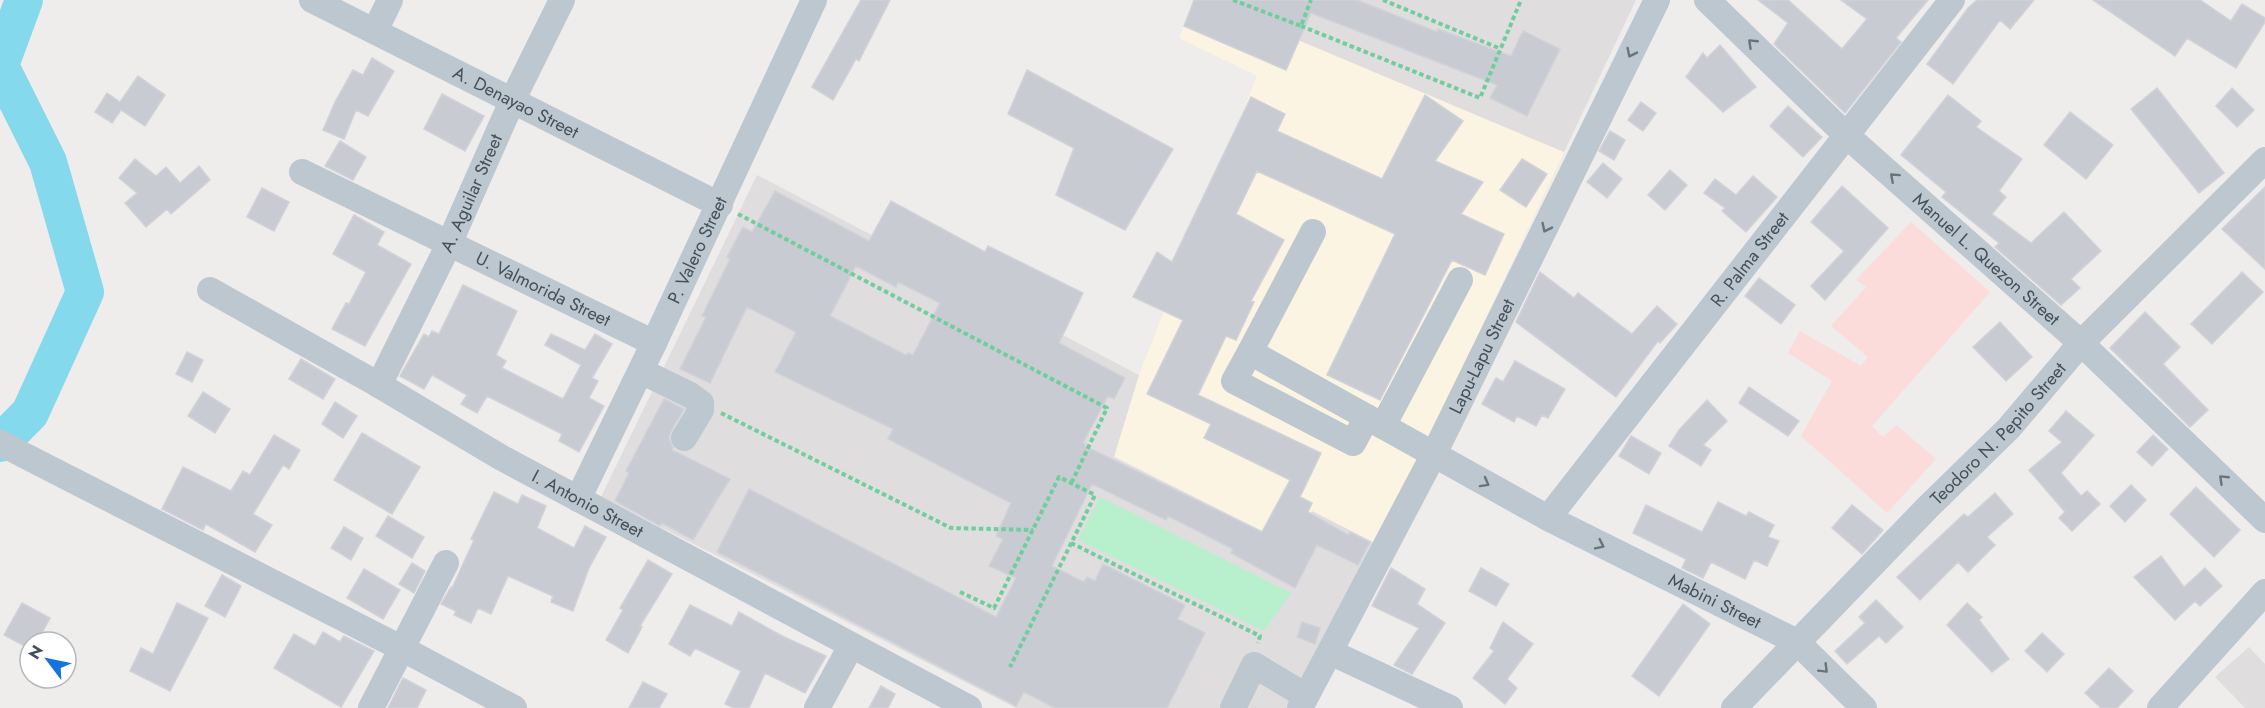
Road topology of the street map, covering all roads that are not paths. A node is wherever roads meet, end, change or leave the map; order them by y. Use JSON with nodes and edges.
{"nodes":[{"id":1,"x":312,"y":0,"type":"edge"},
{"id":2,"x":390,"y":0,"type":"edge"},
{"id":3,"x":562,"y":0,"type":"edge"},
{"id":4,"x":1657,"y":0,"type":"edge"},
{"id":5,"x":1707,"y":0,"type":"edge"},
{"id":6,"x":1953,"y":0,"type":"edge"},
{"id":7,"x":812,"y":1,"type":"edge"},
{"id":8,"x":375,"y":31,"type":"junction"},
{"id":9,"x":513,"y":99,"type":"junction"},
{"id":10,"x":1846,"y":135,"type":"junction"},
{"id":11,"x":2265,"y":160,"type":"edge"},
{"id":12,"x":302,"y":172,"type":"dead end"},
{"id":13,"x":720,"y":205,"type":"junction"},
{"id":14,"x":1313,"y":232,"type":"dead end"},
{"id":15,"x":449,"y":244,"type":"junction"},
{"id":16,"x":1460,"y":280,"type":"dead end"},
{"id":17,"x":210,"y":290,"type":"dead end"},
{"id":18,"x":654,"y":343,"type":"junction"},
{"id":19,"x":2081,"y":343,"type":"junction"},
{"id":20,"x":1250,"y":352,"type":"junction"},
{"id":21,"x":641,"y":371,"type":"junction"},
{"id":22,"x":380,"y":385,"type":"junction"},
{"id":23,"x":1375,"y":421,"type":"junction"},
{"id":24,"x":684,"y":438,"type":"dead end"},
{"id":25,"x":0,"y":443,"type":"edge"},
{"id":26,"x":1434,"y":454,"type":"junction"},
{"id":27,"x":578,"y":499,"type":"junction"},
{"id":28,"x":1548,"y":518,"type":"junction"},
{"id":29,"x":2265,"y":520,"type":"edge"},
{"id":30,"x":446,"y":563,"type":"dead end"},
{"id":31,"x":2265,"y":592,"type":"edge"},
{"id":32,"x":1797,"y":642,"type":"junction"},
{"id":33,"x":851,"y":646,"type":"junction"},
{"id":34,"x":401,"y":648,"type":"junction"},
{"id":35,"x":1330,"y":652,"type":"junction"},
{"id":36,"x":1303,"y":702,"type":"edge"},
{"id":37,"x":371,"y":708,"type":"edge"},
{"id":38,"x":514,"y":708,"type":"edge"},
{"id":39,"x":817,"y":708,"type":"edge"},
{"id":40,"x":969,"y":708,"type":"edge"},
{"id":41,"x":1233,"y":708,"type":"edge"},
{"id":42,"x":1449,"y":708,"type":"edge"},
{"id":43,"x":1734,"y":708,"type":"edge"},
{"id":44,"x":1864,"y":708,"type":"edge"},
{"id":45,"x":2160,"y":708,"type":"edge"}],
"edges":[{"from":1,"to":8,"type":"street","name":"A. Denayao Street"},
{"from":2,"to":8,"type":"street"},
{"from":3,"to":9,"type":"street","name":"A. Aguilar Street"},
{"from":4,"to":26,"type":"street","name":"Lapu-Lapu Street","one_way":true},
{"from":10,"to":5,"type":"street","name":"Manuel L. Quezon Street","one_way":true},
{"from":6,"to":10,"type":"street","name":"R. Palma Street"},
{"from":7,"to":13,"type":"street","name":"P. Valero Street"},
{"from":8,"to":9,"type":"street","name":"A. Denayao Street"},
{"from":9,"to":13,"type":"street","name":"A. Denayao Street"},
{"from":9,"to":15,"type":"street","name":"A. Aguilar Street"},
{"from":19,"to":10,"type":"street","name":"Manuel L. Quezon Street","one_way":true},
{"from":10,"to":28,"type":"street","name":"R. Palma Street"},
{"from":11,"to":19,"type":"street","name":"Teodoro N. Pepito Street"},
{"from":12,"to":15,"type":"street","name":"U. Valmorida Street"},
{"from":13,"to":18,"type":"street","name":"P. Valero Street"},
{"from":14,"to":20,"type":"street"},
{"from":15,"to":18,"type":"street","name":"U. Valmorida Street"},
{"from":15,"to":22,"type":"street","name":"A. Aguilar Street"},
{"from":16,"to":23,"type":"street"},
{"from":17,"to":22,"type":"street","name":"I. Antonio Street"},
{"from":18,"to":21,"type":"street","name":"P. Valero Street"},
{"from":29,"to":19,"type":"street","name":"Manuel L. Quezon Street","one_way":true},
{"from":19,"to":32,"type":"street","name":"Teodoro N. Pepito Street"},
{"from":20,"to":23,"type":"street","name":"Mabini Street"},
{"from":20,"to":23,"type":"street"},
{"from":21,"to":24,"type":"street"},
{"from":21,"to":27,"type":"street","name":"P. Valero Street"},
{"from":22,"to":27,"type":"street","name":"I. Antonio Street"},
{"from":23,"to":26,"type":"street","name":"Mabini Street"},
{"from":25,"to":34,"type":"street"},
{"from":26,"to":28,"type":"street","name":"Mabini Street","one_way":true},
{"from":26,"to":35,"type":"street","name":"Lapu-Lapu Street"},
{"from":27,"to":33,"type":"street","name":"I. Antonio Street"},
{"from":28,"to":32,"type":"street","name":"Mabini Street","one_way":true},
{"from":30,"to":34,"type":"street"},
{"from":31,"to":45,"type":"street"},
{"from":32,"to":43,"type":"street","name":"Teodoro N. Pepito Street"},
{"from":32,"to":44,"type":"street","name":"Mabini Street","one_way":true},
{"from":33,"to":39,"type":"street"},
{"from":33,"to":40,"type":"street","name":"I. Antonio Street"},
{"from":34,"to":37,"type":"street"},
{"from":34,"to":38,"type":"street"},
{"from":35,"to":36,"type":"street","name":"Lapu-Lapu Street"},
{"from":35,"to":42,"type":"street"},
{"from":36,"to":41,"type":"street"}]}
